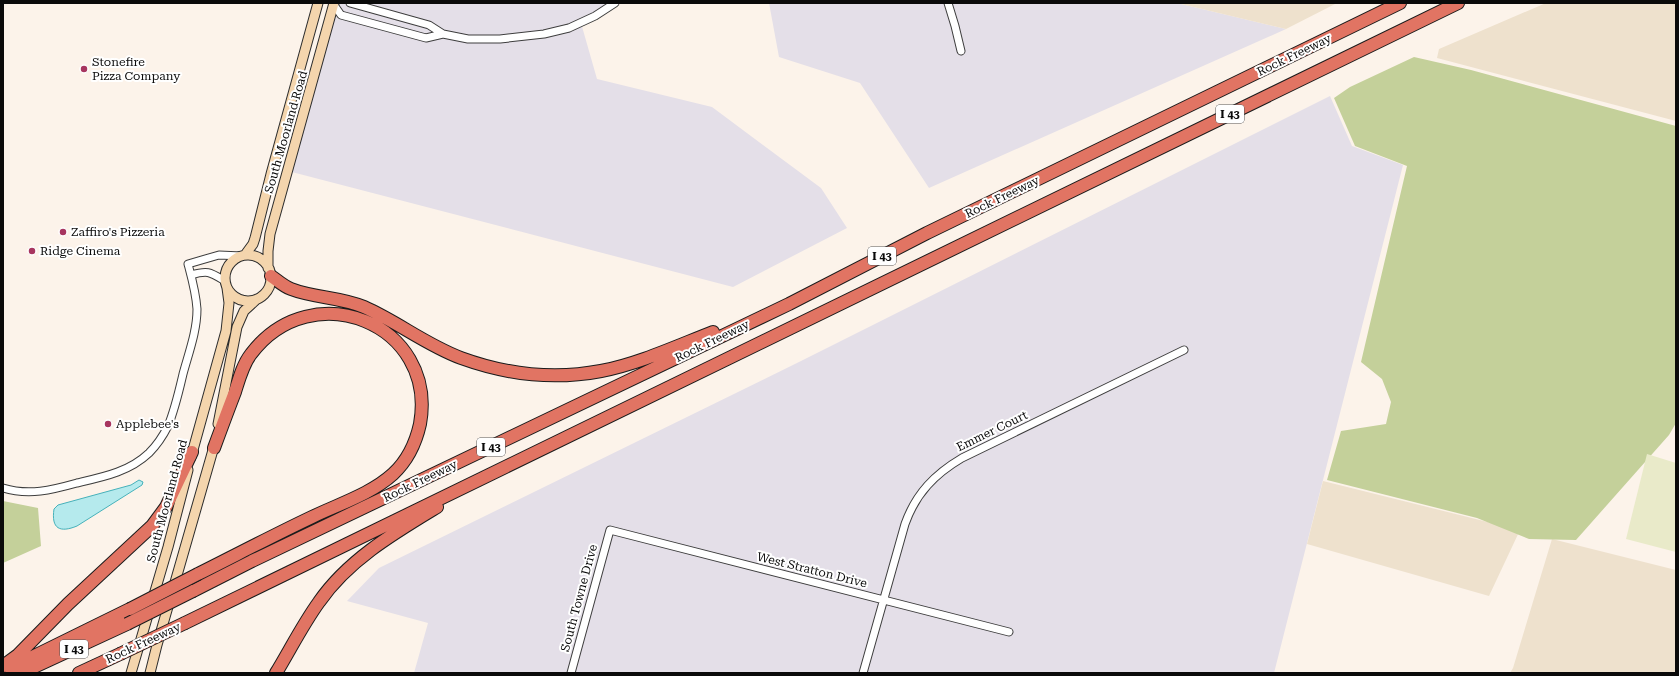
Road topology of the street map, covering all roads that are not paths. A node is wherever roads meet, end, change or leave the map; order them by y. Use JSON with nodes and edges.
{"nodes":[{"id":1,"x":318,"y":3,"type":"edge"},
{"id":2,"x":334,"y":3,"type":"edge"},
{"id":3,"x":350,"y":3,"type":"edge"},
{"id":4,"x":615,"y":3,"type":"edge"},
{"id":5,"x":948,"y":3,"type":"edge"},
{"id":6,"x":1400,"y":3,"type":"edge"},
{"id":7,"x":1458,"y":3,"type":"edge"},
{"id":8,"x":443,"y":34,"type":"junction"},
{"id":9,"x":960,"y":51,"type":"dead end"},
{"id":10,"x":243,"y":256,"type":"junction"},
{"id":11,"x":269,"y":272,"type":"junction"},
{"id":12,"x":191,"y":276,"type":"junction"},
{"id":13,"x":226,"y":285,"type":"junction"},
{"id":14,"x":257,"y":299,"type":"junction"},
{"id":15,"x":789,"y":304,"type":"junction"},
{"id":16,"x":1184,"y":350,"type":"dead end"},
{"id":17,"x":214,"y":448,"type":"junction"},
{"id":18,"x":192,"y":452,"type":"junction"},
{"id":19,"x":512,"y":463,"type":"junction"},
{"id":20,"x":3,"y":488,"type":"edge"},
{"id":21,"x":610,"y":530,"type":"joint"},
{"id":22,"x":883,"y":600,"type":"junction"},
{"id":23,"x":1009,"y":632,"type":"dead end"},
{"id":24,"x":3,"y":666,"type":"edge"},
{"id":25,"x":3,"y":671,"type":"edge"},
{"id":26,"x":21,"y":673,"type":"edge"},
{"id":27,"x":79,"y":673,"type":"edge"},
{"id":28,"x":131,"y":673,"type":"edge"},
{"id":29,"x":150,"y":673,"type":"edge"},
{"id":30,"x":276,"y":673,"type":"edge"},
{"id":31,"x":571,"y":673,"type":"edge"},
{"id":32,"x":863,"y":673,"type":"edge"}],
"edges":[{"from":1,"to":10,"type":"main road","name":"South Moorland Road"},
{"from":2,"to":8,"type":"street"},
{"from":2,"to":11,"type":"main road","name":"South Moorland Road"},
{"from":3,"to":8,"type":"street"},
{"from":4,"to":8,"type":"street"},
{"from":5,"to":9,"type":"street"},
{"from":6,"to":15,"type":"highway","name":"Rock Freeway","number":"I 43"},
{"from":7,"to":19,"type":"highway","name":"Rock Freeway","number":"I 43"},
{"from":10,"to":11,"type":"main road"},
{"from":10,"to":12,"type":"street"},
{"from":10,"to":13,"type":"main road"},
{"from":11,"to":14,"type":"main road"},
{"from":11,"to":15,"type":"highway"},
{"from":12,"to":13,"type":"street"},
{"from":12,"to":20,"type":"street"},
{"from":13,"to":14,"type":"main road"},
{"from":13,"to":18,"type":"main road","name":"South Moorland Road"},
{"from":14,"to":17,"type":"main road"},
{"from":15,"to":26,"type":"highway","name":"Rock Freeway","number":"I 43","bridge":true},
{"from":16,"to":22,"type":"street","name":"Emmer Court"},
{"from":17,"to":25,"type":"highway","bridge":true},
{"from":17,"to":29,"type":"main road"},
{"from":18,"to":24,"type":"highway"},
{"from":18,"to":28,"type":"main road","name":"South Moorland Road"},
{"from":19,"to":27,"type":"highway","name":"Rock Freeway","number":"I 43","bridge":true},
{"from":19,"to":30,"type":"highway"},
{"from":21,"to":22,"type":"street","name":"West Stratton Drive"},
{"from":21,"to":31,"type":"street","name":"South Towne Drive"},
{"from":22,"to":23,"type":"street","name":"West Stratton Drive"},
{"from":22,"to":32,"type":"street","name":"Emmer Court"}]}
